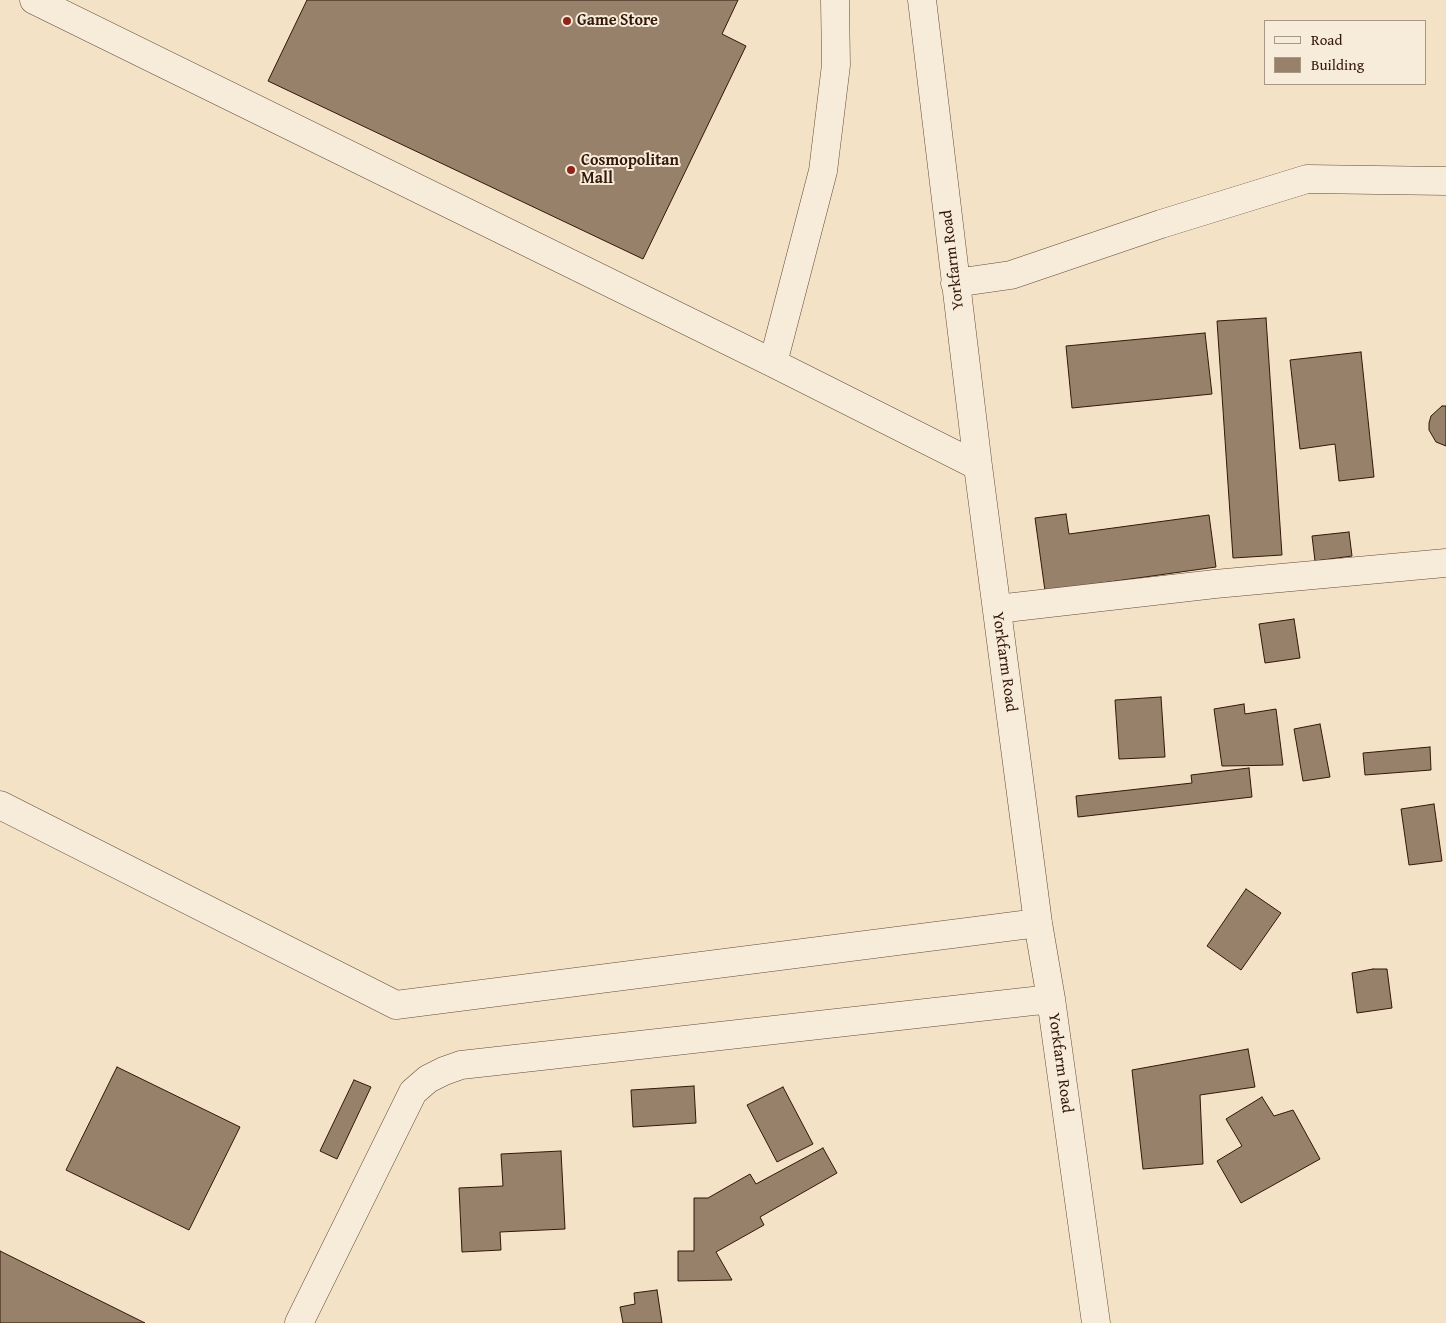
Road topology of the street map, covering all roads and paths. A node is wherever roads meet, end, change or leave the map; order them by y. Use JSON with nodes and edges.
{"nodes":[{"id":1,"x":834,"y":0,"type":"edge"},
{"id":2,"x":922,"y":0,"type":"edge"},
{"id":3,"x":41,"y":2,"type":"edge"},
{"id":4,"x":1446,"y":181,"type":"edge"},
{"id":5,"x":955,"y":283,"type":"junction"},
{"id":6,"x":773,"y":363,"type":"junction"},
{"id":7,"x":978,"y":466,"type":"junction"},
{"id":8,"x":1446,"y":563,"type":"edge"},
{"id":9,"x":997,"y":609,"type":"junction"},
{"id":10,"x":0,"y":805,"type":"edge"},
{"id":11,"x":1038,"y":923,"type":"junction"},
{"id":12,"x":1051,"y":999,"type":"junction"},
{"id":13,"x":299,"y":1323,"type":"edge"},
{"id":14,"x":1096,"y":1323,"type":"edge"}],
"edges":[{"from":1,"to":6,"type":"street"},
{"from":2,"to":5,"type":"street","name":"Yorkfarm Road"},
{"from":3,"to":6,"type":"street"},
{"from":4,"to":5,"type":"street"},
{"from":5,"to":7,"type":"street","name":"Yorkfarm Road"},
{"from":6,"to":7,"type":"street"},
{"from":7,"to":9,"type":"street","name":"Yorkfarm Road"},
{"from":8,"to":9,"type":"street"},
{"from":9,"to":11,"type":"street","name":"Yorkfarm Road"},
{"from":10,"to":11,"type":"street"},
{"from":11,"to":12,"type":"street","name":"Yorkfarm Road"},
{"from":12,"to":13,"type":"street"},
{"from":12,"to":14,"type":"street","name":"Yorkfarm Road"}]}
